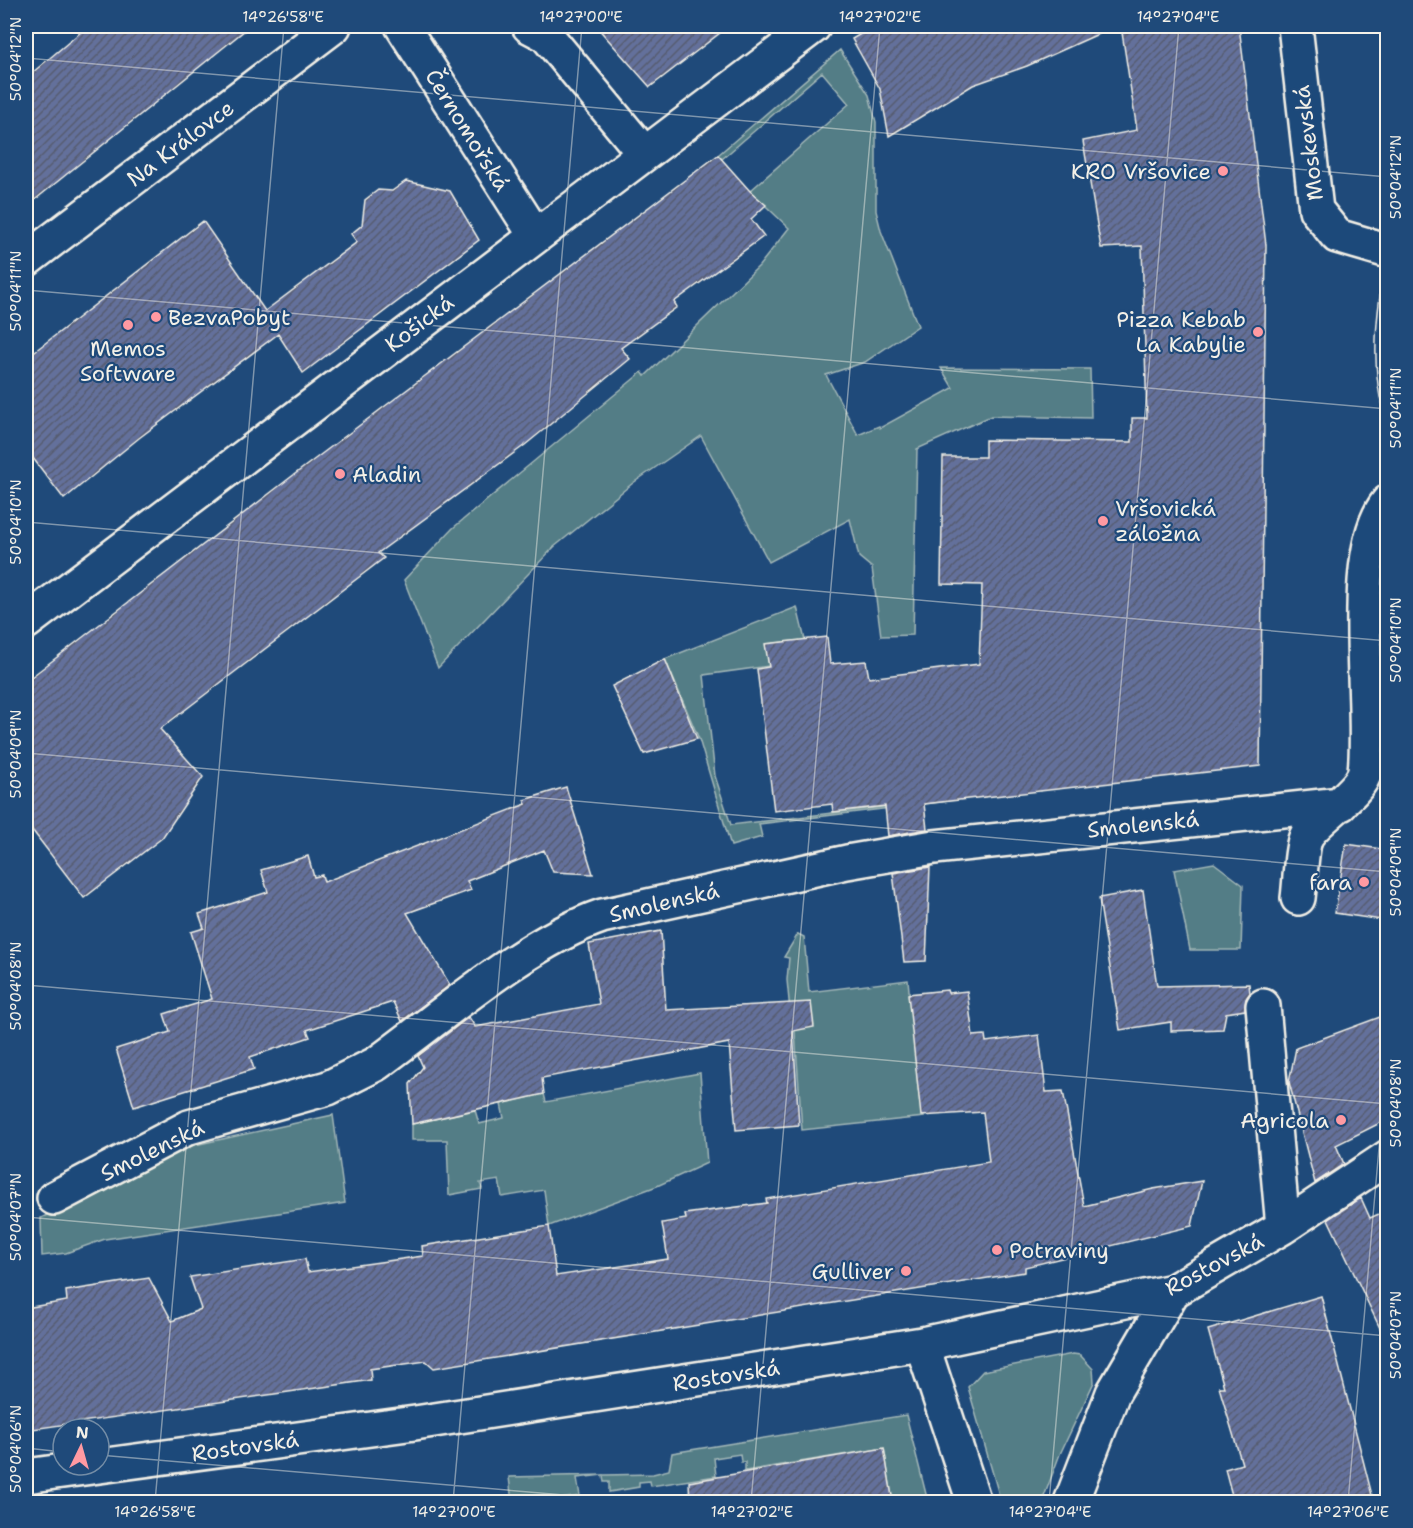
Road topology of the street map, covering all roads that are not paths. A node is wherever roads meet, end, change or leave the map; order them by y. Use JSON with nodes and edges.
{"nodes":[{"id":1,"x":334,"y":26,"type":"edge"},
{"id":2,"x":402,"y":26,"type":"edge"},
{"id":3,"x":529,"y":26,"type":"edge"},
{"id":4,"x":814,"y":26,"type":"edge"},
{"id":5,"x":1295,"y":26,"type":"edge"},
{"id":6,"x":644,"y":152,"type":"junction"},
{"id":7,"x":535,"y":236,"type":"junction"},
{"id":8,"x":1388,"y":251,"type":"edge"},
{"id":9,"x":26,"y":261,"type":"edge"},
{"id":10,"x":1388,"y":502,"type":"edge"},
{"id":11,"x":26,"y":622,"type":"edge"},
{"id":12,"x":1341,"y":804,"type":"junction"},
{"id":13,"x":1298,"y":898,"type":"dead end"},
{"id":14,"x":1263,"y":1006,"type":"dead end"},
{"id":15,"x":1388,"y":1157,"type":"edge"},
{"id":16,"x":54,"y":1198,"type":"dead end"},
{"id":17,"x":1283,"y":1227,"type":"junction"},
{"id":18,"x":1173,"y":1291,"type":"junction"},
{"id":19,"x":922,"y":1344,"type":"junction"},
{"id":20,"x":26,"y":1476,"type":"edge"},
{"id":21,"x":974,"y":1503,"type":"edge"},
{"id":22,"x":1071,"y":1503,"type":"edge"}],
"edges":[{"from":1,"to":9,"type":"street","name":"Na Královce"},
{"from":2,"to":7,"type":"street","name":"Černomořská"},
{"from":3,"to":6,"type":"street"},
{"from":4,"to":6,"type":"street","name":"Košická"},
{"from":5,"to":8,"type":"street","name":"Moskevská"},
{"from":6,"to":7,"type":"street","name":"Košická"},
{"from":7,"to":11,"type":"street","name":"Košická"},
{"from":10,"to":12,"type":"street"},
{"from":12,"to":13,"type":"street"},
{"from":12,"to":16,"type":"street","name":"Smolenská"},
{"from":14,"to":17,"type":"street"},
{"from":15,"to":17,"type":"street","name":"Rostovská"},
{"from":17,"to":18,"type":"street","name":"Rostovská"},
{"from":18,"to":19,"type":"street","name":"Rostovská"},
{"from":18,"to":22,"type":"street"},
{"from":19,"to":20,"type":"street","name":"Rostovská"},
{"from":19,"to":21,"type":"street"}]}
